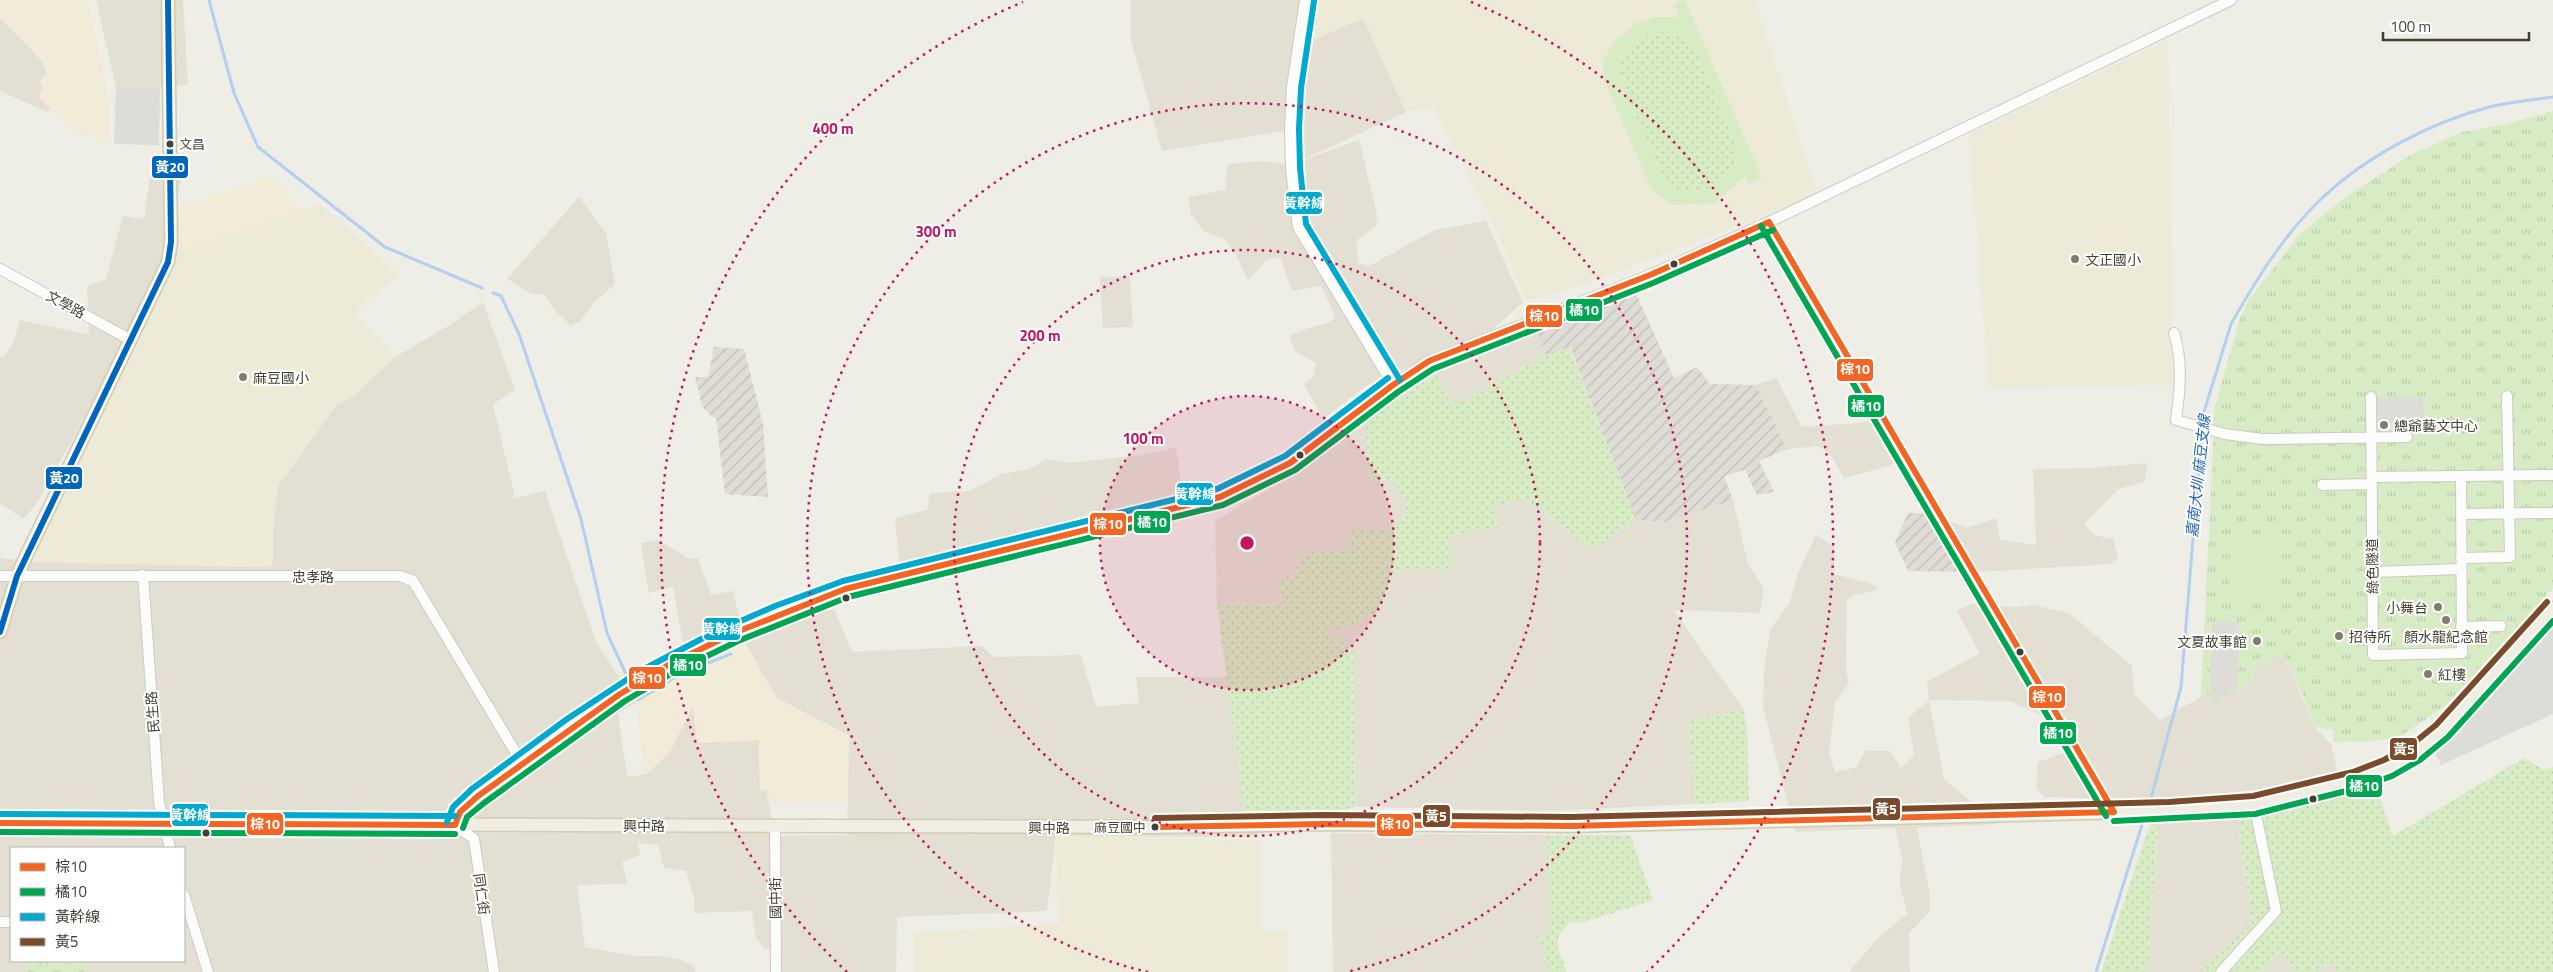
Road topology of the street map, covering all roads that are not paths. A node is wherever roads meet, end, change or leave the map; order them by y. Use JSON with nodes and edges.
{"nodes":[{"id":1,"x":168,"y":0,"type":"edge"},
{"id":2,"x":1305,"y":0,"type":"edge"},
{"id":3,"x":2231,"y":0,"type":"edge"},
{"id":4,"x":0,"y":269,"type":"edge"},
{"id":5,"x":2174,"y":333,"type":"dead end"},
{"id":6,"x":131,"y":340,"type":"junction"},
{"id":7,"x":1393,"y":385,"type":"junction"},
{"id":8,"x":2506,"y":396,"type":"dead end"},
{"id":9,"x":2371,"y":397,"type":"dead end"},
{"id":10,"x":2371,"y":437,"type":"junction"},
{"id":11,"x":2407,"y":437,"type":"dead end"},
{"id":12,"x":2508,"y":475,"type":"junction"},
{"id":13,"x":2553,"y":475,"type":"edge"},
{"id":14,"x":2461,"y":476,"type":"junction"},
{"id":15,"x":2372,"y":481,"type":"junction"},
{"id":16,"x":2322,"y":485,"type":"dead end"},
{"id":17,"x":2509,"y":513,"type":"junction"},
{"id":18,"x":2553,"y":513,"type":"edge"},
{"id":19,"x":2462,"y":514,"type":"junction"},
{"id":20,"x":2461,"y":563,"type":"junction"},
{"id":21,"x":2372,"y":572,"type":"junction"},
{"id":22,"x":143,"y":575,"type":"junction"},
{"id":23,"x":0,"y":576,"type":"edge"},
{"id":24,"x":17,"y":576,"type":"junction"},
{"id":25,"x":2553,"y":608,"type":"edge"},
{"id":26,"x":2,"y":618,"type":"edge"},
{"id":27,"x":2501,"y":626,"type":"dead end"},
{"id":28,"x":2461,"y":627,"type":"junction"},
{"id":29,"x":0,"y":632,"type":"edge"},
{"id":30,"x":522,"y":763,"type":"junction"},
{"id":31,"x":2254,"y":805,"type":"junction"},
{"id":32,"x":0,"y":823,"type":"edge"},
{"id":33,"x":163,"y":824,"type":"junction"},
{"id":34,"x":775,"y":824,"type":"junction"},
{"id":35,"x":455,"y":825,"type":"junction"},
{"id":36,"x":170,"y":847,"type":"edge"},
{"id":37,"x":185,"y":903,"type":"edge"},
{"id":38,"x":187,"y":919,"type":"edge"},
{"id":39,"x":208,"y":972,"type":"edge"},
{"id":40,"x":494,"y":972,"type":"edge"},
{"id":41,"x":776,"y":972,"type":"edge"},
{"id":42,"x":2222,"y":972,"type":"edge"}],
"edges":[{"from":1,"to":6,"type":"main road"},
{"from":2,"to":7,"type":"street"},
{"from":3,"to":7,"type":"street"},
{"from":4,"to":6,"type":"street","name":"文學路"},
{"from":5,"to":10,"type":"street"},
{"from":6,"to":24,"type":"main road"},
{"from":7,"to":30,"type":"street"},
{"from":8,"to":12,"type":"street"},
{"from":9,"to":10,"type":"street","name":"綠色隧道"},
{"from":10,"to":11,"type":"street"},
{"from":10,"to":15,"type":"street","name":"綠色隧道"},
{"from":12,"to":13,"type":"street"},
{"from":12,"to":14,"type":"street"},
{"from":12,"to":17,"type":"street"},
{"from":14,"to":15,"type":"street"},
{"from":14,"to":19,"type":"street"},
{"from":15,"to":16,"type":"street"},
{"from":15,"to":21,"type":"street","name":"綠色隧道"},
{"from":17,"to":18,"type":"street"},
{"from":17,"to":19,"type":"street"},
{"from":17,"to":20,"type":"street"},
{"from":19,"to":20,"type":"street"},
{"from":20,"to":21,"type":"street"},
{"from":20,"to":28,"type":"street"},
{"from":21,"to":28,"type":"street","name":"綠色隧道"},
{"from":22,"to":24,"type":"street","name":"忠孝路"},
{"from":22,"to":30,"type":"street","name":"忠孝路"},
{"from":22,"to":33,"type":"street","name":"民生路"},
{"from":23,"to":24,"type":"street","name":"忠孝路"},
{"from":24,"to":26,"type":"main road"},
{"from":25,"to":31,"type":"main road","name":"興中路"},
{"from":26,"to":29,"type":"main road"},
{"from":27,"to":28,"type":"street"},
{"from":30,"to":35,"type":"street"},
{"from":31,"to":34,"type":"main road","name":"興中路"},
{"from":31,"to":42,"type":"street"},
{"from":32,"to":33,"type":"main road","name":"興中路"},
{"from":33,"to":35,"type":"main road","name":"興中路"},
{"from":33,"to":36,"type":"street","name":"民生路"},
{"from":34,"to":35,"type":"main road","name":"興中路"},
{"from":34,"to":41,"type":"street","name":"國中街"},
{"from":35,"to":40,"type":"street","name":"同仁街"},
{"from":37,"to":38,"type":"street"},
{"from":38,"to":39,"type":"street"}]}
